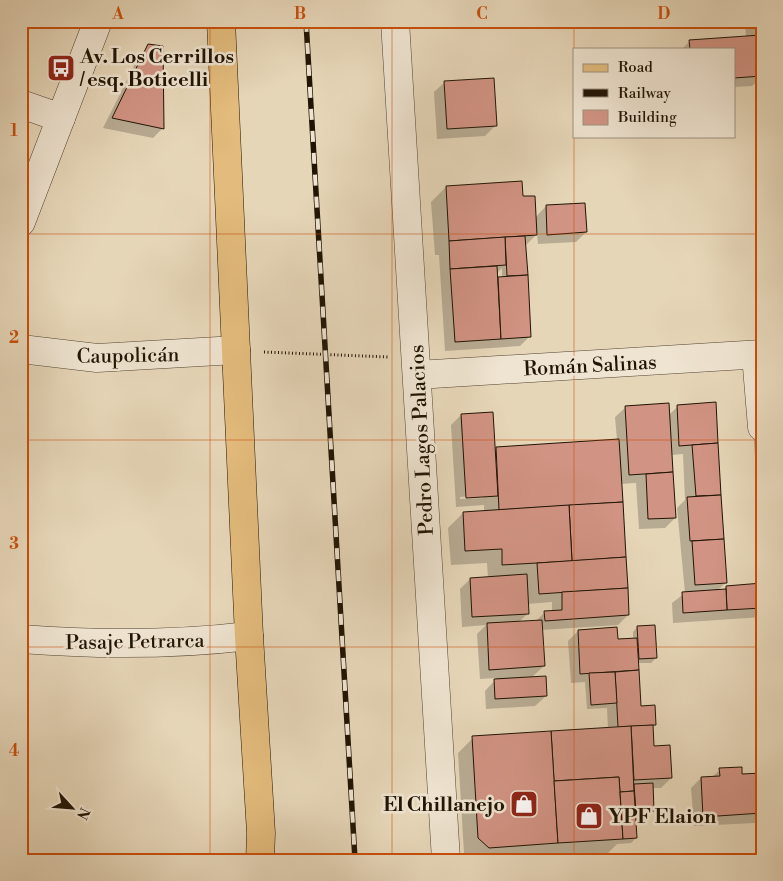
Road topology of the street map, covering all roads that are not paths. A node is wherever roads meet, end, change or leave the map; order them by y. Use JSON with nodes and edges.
{"nodes":[{"id":1,"x":98,"y":21,"type":"edge"},
{"id":2,"x":221,"y":21,"type":"edge"},
{"id":3,"x":395,"y":21,"type":"edge"},
{"id":4,"x":21,"y":104,"type":"edge"},
{"id":5,"x":61,"y":118,"type":"junction"},
{"id":6,"x":21,"y":222,"type":"edge"},
{"id":7,"x":21,"y":349,"type":"edge"},
{"id":8,"x":236,"y":350,"type":"junction"},
{"id":9,"x":759,"y":354,"type":"edge"},
{"id":10,"x":417,"y":367,"type":"junction"},
{"id":11,"x":762,"y":427,"type":"edge"},
{"id":12,"x":249,"y":636,"type":"junction"},
{"id":13,"x":21,"y":639,"type":"edge"},
{"id":14,"x":260,"y":860,"type":"edge"},
{"id":15,"x":446,"y":860,"type":"edge"}],
"edges":[{"from":1,"to":5,"type":"street"},
{"from":2,"to":8,"type":"main road"},
{"from":3,"to":10,"type":"street","name":"Pedro Lagos Palacios"},
{"from":4,"to":5,"type":"street"},
{"from":5,"to":6,"type":"street"},
{"from":7,"to":8,"type":"street","name":"Caupolicán"},
{"from":8,"to":12,"type":"main road"},
{"from":9,"to":10,"type":"street","name":"Román Salinas"},
{"from":9,"to":11,"type":"street"},
{"from":10,"to":15,"type":"street","name":"Pedro Lagos Palacios"},
{"from":12,"to":13,"type":"street","name":"Pasaje Petrarca"},
{"from":12,"to":14,"type":"main road"}]}
